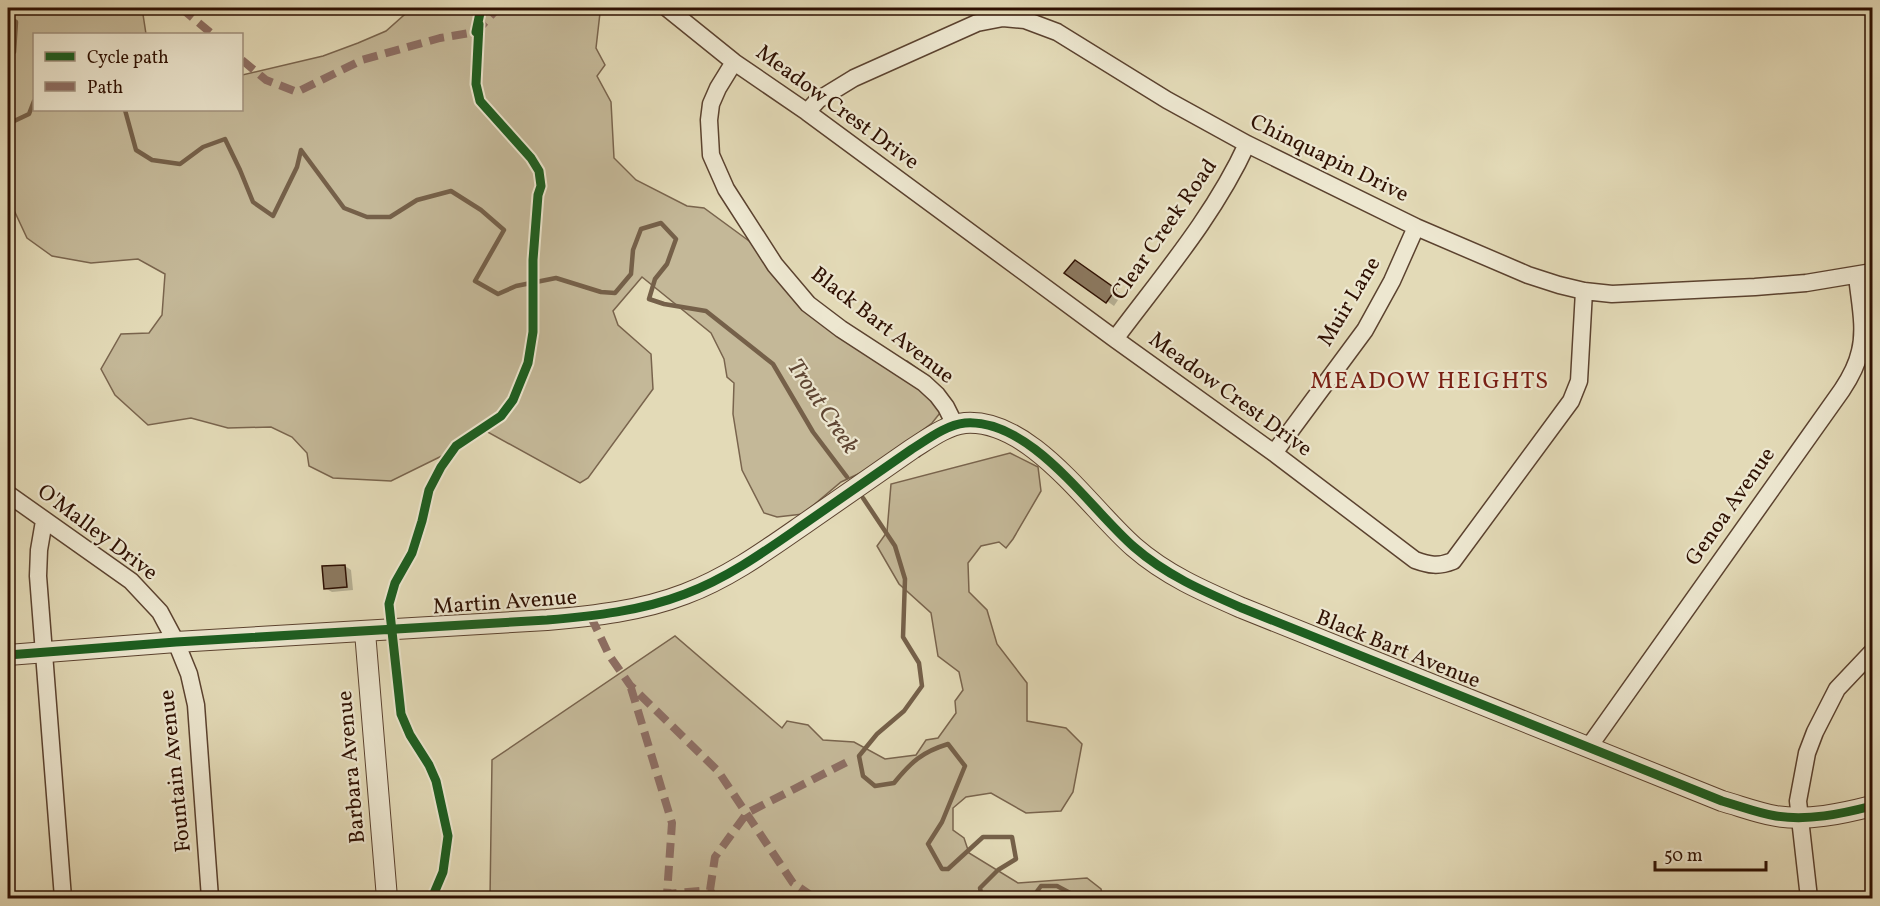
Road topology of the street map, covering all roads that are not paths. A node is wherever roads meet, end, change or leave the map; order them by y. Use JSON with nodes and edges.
{"nodes":[{"id":1,"x":667,"y":8,"type":"edge"},
{"id":2,"x":734,"y":62,"type":"junction"},
{"id":3,"x":807,"y":112,"type":"junction"},
{"id":4,"x":1247,"y":144,"type":"junction"},
{"id":5,"x":1416,"y":227,"type":"junction"},
{"id":6,"x":1865,"y":273,"type":"edge"},
{"id":7,"x":1584,"y":291,"type":"junction"},
{"id":8,"x":1115,"y":339,"type":"junction"},
{"id":9,"x":955,"y":425,"type":"junction"},
{"id":10,"x":1274,"y":453,"type":"junction"},
{"id":11,"x":8,"y":494,"type":"edge"},
{"id":12,"x":44,"y":521,"type":"junction"},
{"id":13,"x":365,"y":632,"type":"junction"},
{"id":14,"x":176,"y":642,"type":"junction"},
{"id":15,"x":44,"y":652,"type":"junction"},
{"id":16,"x":1872,"y":652,"type":"edge"},
{"id":17,"x":8,"y":655,"type":"edge"},
{"id":18,"x":1588,"y":748,"type":"junction"},
{"id":19,"x":1872,"y":806,"type":"edge"},
{"id":20,"x":1800,"y":817,"type":"junction"},
{"id":21,"x":63,"y":898,"type":"edge"},
{"id":22,"x":210,"y":898,"type":"edge"},
{"id":23,"x":387,"y":898,"type":"edge"},
{"id":24,"x":1809,"y":898,"type":"edge"}],
"edges":[{"from":1,"to":2,"type":"street","name":"Meadow Crest Drive"},
{"from":2,"to":3,"type":"street","name":"Meadow Crest Drive"},
{"from":2,"to":9,"type":"street","name":"Black Bart Avenue"},
{"from":3,"to":4,"type":"street","name":"Chinquapin Drive"},
{"from":3,"to":8,"type":"street","name":"Meadow Crest Drive"},
{"from":4,"to":5,"type":"street","name":"Chinquapin Drive"},
{"from":4,"to":8,"type":"street","name":"Clear Creek Road"},
{"from":5,"to":7,"type":"street","name":"Chinquapin Drive"},
{"from":5,"to":10,"type":"street","name":"Muir Lane"},
{"from":6,"to":7,"type":"street","name":"Chinquapin Drive"},
{"from":6,"to":18,"type":"street","name":"Genoa Avenue"},
{"from":7,"to":10,"type":"street","name":"Meadow Crest Drive"},
{"from":8,"to":10,"type":"street","name":"Meadow Crest Drive"},
{"from":9,"to":13,"type":"street","name":"Martin Avenue"},
{"from":9,"to":18,"type":"street","name":"Black Bart Avenue"},
{"from":11,"to":12,"type":"street","name":"O'Malley Drive"},
{"from":12,"to":14,"type":"street","name":"O'Malley Drive"},
{"from":12,"to":15,"type":"street"},
{"from":13,"to":14,"type":"street","name":"Martin Avenue"},
{"from":13,"to":23,"type":"street","name":"Barbara Avenue"},
{"from":14,"to":15,"type":"street","name":"Martin Avenue"},
{"from":14,"to":22,"type":"street","name":"Fountain Avenue"},
{"from":15,"to":17,"type":"street","name":"Martin Avenue"},
{"from":15,"to":21,"type":"street"},
{"from":16,"to":20,"type":"street"},
{"from":18,"to":20,"type":"street","name":"Black Bart Avenue"},
{"from":19,"to":20,"type":"street","name":"Black Bart Avenue"},
{"from":20,"to":24,"type":"street"}]}
